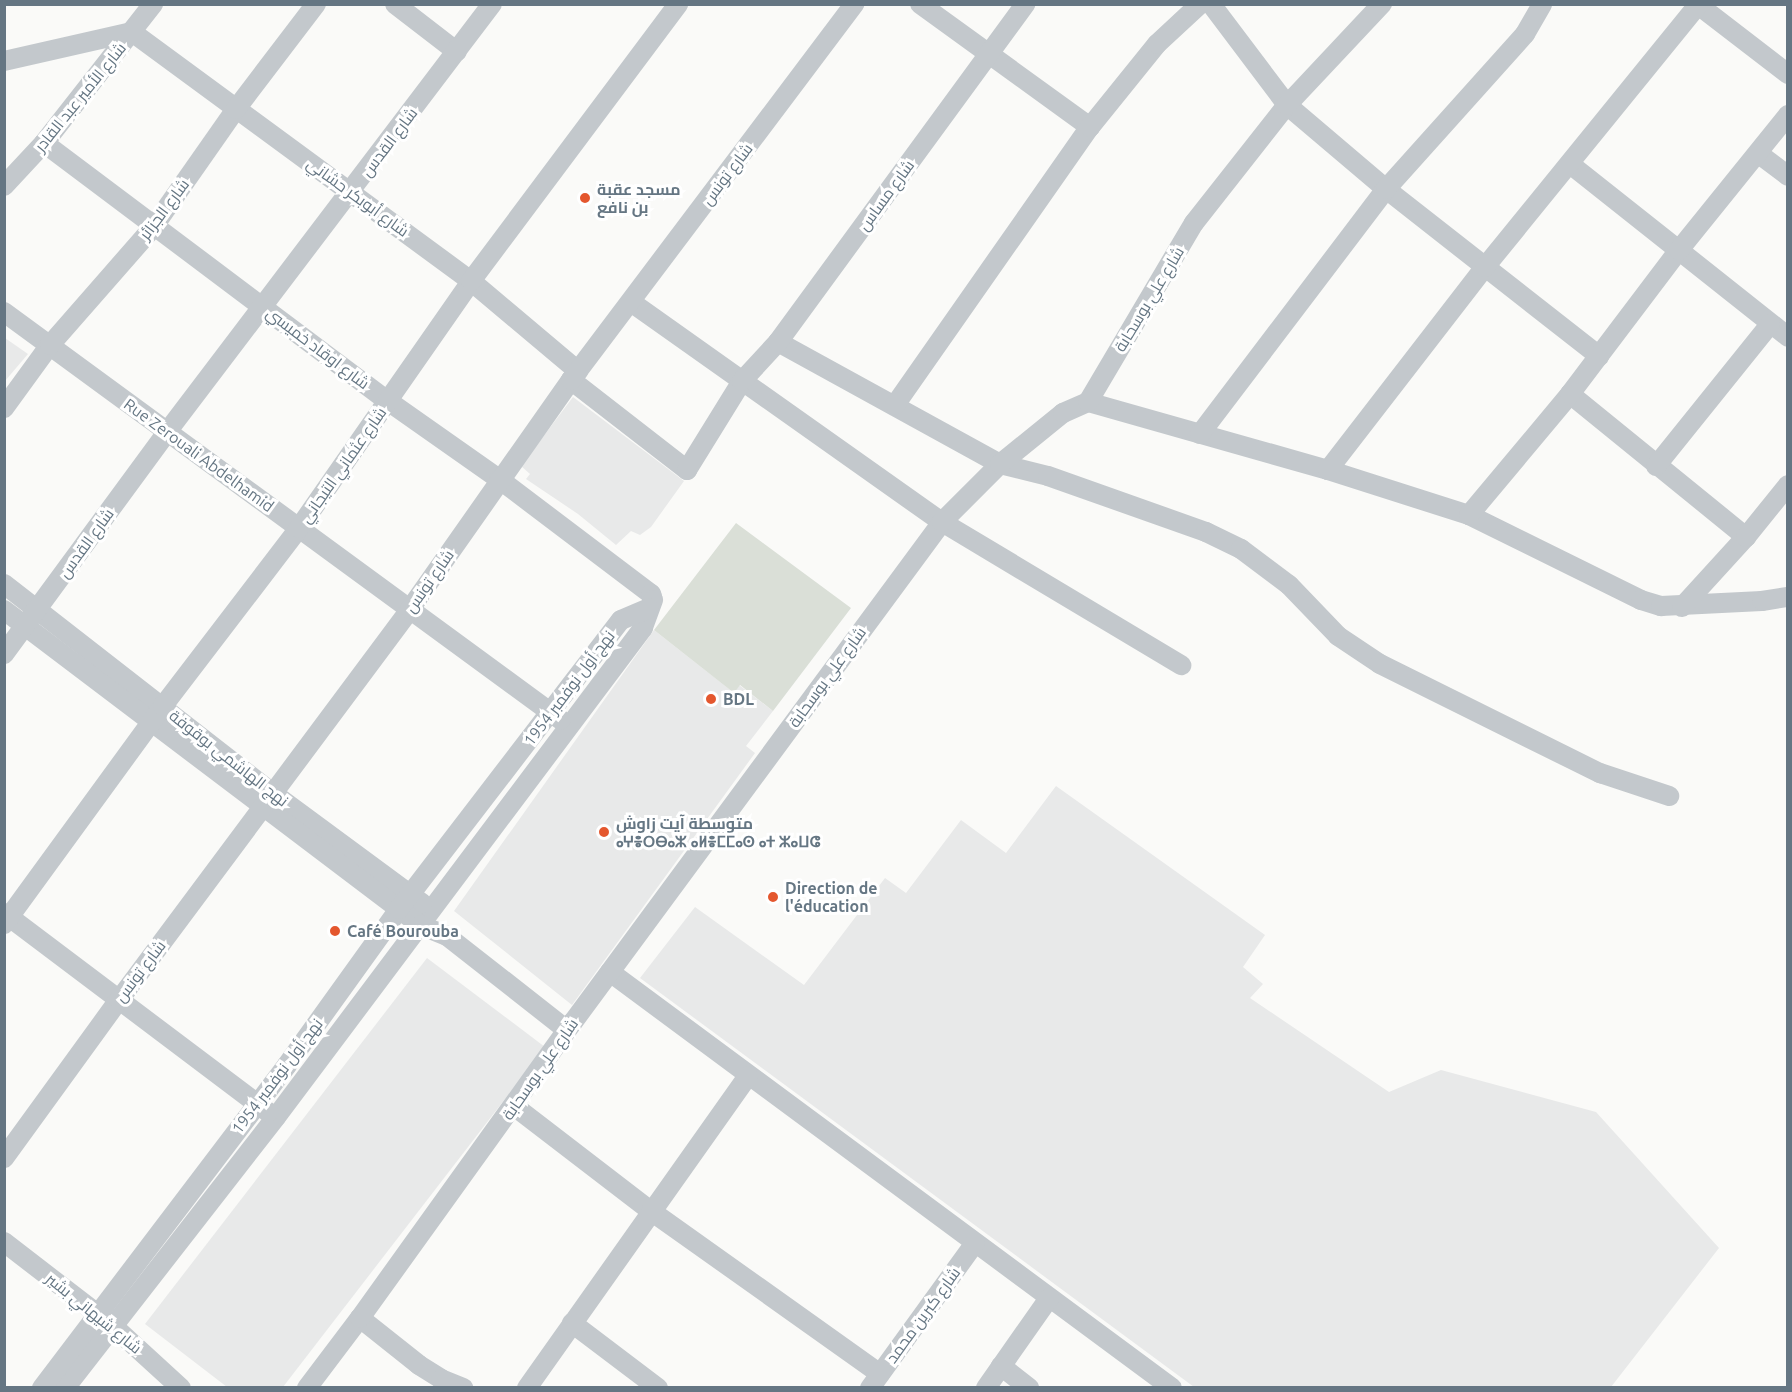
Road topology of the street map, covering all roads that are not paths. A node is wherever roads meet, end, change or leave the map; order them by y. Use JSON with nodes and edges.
{"nodes":[{"id":1,"x":153,"y":4,"type":"edge"},
{"id":2,"x":316,"y":4,"type":"edge"},
{"id":3,"x":395,"y":4,"type":"edge"},
{"id":4,"x":492,"y":4,"type":"edge"},
{"id":5,"x":678,"y":4,"type":"edge"},
{"id":6,"x":854,"y":4,"type":"edge"},
{"id":7,"x":920,"y":4,"type":"edge"},
{"id":8,"x":1025,"y":4,"type":"edge"},
{"id":9,"x":1200,"y":4,"type":"edge"},
{"id":10,"x":1211,"y":4,"type":"edge"},
{"id":11,"x":1382,"y":4,"type":"edge"},
{"id":12,"x":1542,"y":4,"type":"edge"},
{"id":13,"x":1697,"y":5,"type":"edge"},
{"id":14,"x":132,"y":32,"type":"junction"},
{"id":15,"x":457,"y":52,"type":"junction"},
{"id":16,"x":989,"y":55,"type":"junction"},
{"id":17,"x":4,"y":61,"type":"edge"},
{"id":18,"x":1788,"y":74,"type":"edge"},
{"id":19,"x":1287,"y":105,"type":"junction"},
{"id":20,"x":236,"y":109,"type":"junction"},
{"id":21,"x":1788,"y":116,"type":"edge"},
{"id":22,"x":1090,"y":127,"type":"junction"},
{"id":23,"x":44,"y":144,"type":"junction"},
{"id":24,"x":1759,"y":154,"type":"junction"},
{"id":25,"x":1570,"y":164,"type":"junction"},
{"id":26,"x":1788,"y":177,"type":"edge"},
{"id":27,"x":4,"y":186,"type":"edge"},
{"id":28,"x":1386,"y":189,"type":"junction"},
{"id":29,"x":351,"y":192,"type":"junction"},
{"id":30,"x":154,"y":226,"type":"junction"},
{"id":31,"x":1679,"y":250,"type":"junction"},
{"id":32,"x":1485,"y":267,"type":"junction"},
{"id":33,"x":471,"y":281,"type":"junction"},
{"id":34,"x":631,"y":302,"type":"junction"},
{"id":35,"x":262,"y":306,"type":"junction"},
{"id":36,"x":4,"y":312,"type":"edge"},
{"id":37,"x":1770,"y":324,"type":"junction"},
{"id":38,"x":1788,"y":337,"type":"edge"},
{"id":39,"x":778,"y":342,"type":"junction"},
{"id":40,"x":50,"y":345,"type":"junction"},
{"id":41,"x":1599,"y":356,"type":"junction"},
{"id":42,"x":574,"y":375,"type":"junction"},
{"id":43,"x":741,"y":381,"type":"junction"},
{"id":44,"x":1570,"y":394,"type":"junction"},
{"id":45,"x":388,"y":401,"type":"junction"},
{"id":46,"x":1088,"y":402,"type":"junction"},
{"id":47,"x":895,"y":405,"type":"junction"},
{"id":48,"x":4,"y":408,"type":"edge"},
{"id":49,"x":167,"y":432,"type":"junction"},
{"id":50,"x":1200,"y":434,"type":"junction"},
{"id":51,"x":1000,"y":464,"type":"junction"},
{"id":52,"x":1656,"y":466,"type":"junction"},
{"id":53,"x":1328,"y":470,"type":"junction"},
{"id":54,"x":499,"y":479,"type":"junction"},
{"id":55,"x":1788,"y":485,"type":"edge"},
{"id":56,"x":1469,"y":515,"type":"junction"},
{"id":57,"x":942,"y":522,"type":"junction"},
{"id":58,"x":299,"y":528,"type":"junction"},
{"id":59,"x":1746,"y":537,"type":"junction"},
{"id":60,"x":4,"y":584,"type":"edge"},
{"id":61,"x":1788,"y":597,"type":"edge"},
{"id":62,"x":650,"y":601,"type":"junction"},
{"id":63,"x":1682,"y":607,"type":"junction"},
{"id":64,"x":38,"y":608,"type":"junction"},
{"id":65,"x":410,"y":609,"type":"junction"},
{"id":66,"x":4,"y":610,"type":"edge"},
{"id":67,"x":25,"y":626,"type":"junction"},
{"id":68,"x":4,"y":654,"type":"edge"},
{"id":69,"x":1181,"y":665,"type":"dead end"},
{"id":70,"x":550,"y":712,"type":"junction"},
{"id":71,"x":158,"y":714,"type":"junction"},
{"id":72,"x":568,"y":725,"type":"junction"},
{"id":73,"x":1669,"y":796,"type":"dead end"},
{"id":74,"x":269,"y":801,"type":"junction"},
{"id":75,"x":405,"y":902,"type":"junction"},
{"id":76,"x":426,"y":917,"type":"junction"},
{"id":77,"x":6,"y":918,"type":"edge"},
{"id":78,"x":610,"y":972,"type":"junction"},
{"id":79,"x":118,"y":1000,"type":"junction"},
{"id":80,"x":567,"y":1030,"type":"junction"},
{"id":81,"x":287,"y":1065,"type":"junction"},
{"id":82,"x":748,"y":1076,"type":"junction"},
{"id":83,"x":304,"y":1078,"type":"junction"},
{"id":84,"x":258,"y":1104,"type":"junction"},
{"id":85,"x":514,"y":1106,"type":"junction"},
{"id":86,"x":276,"y":1117,"type":"junction"},
{"id":87,"x":4,"y":1158,"type":"edge"},
{"id":88,"x":651,"y":1211,"type":"junction"},
{"id":89,"x":4,"y":1242,"type":"edge"},
{"id":90,"x":975,"y":1243,"type":"junction"},
{"id":91,"x":1049,"y":1298,"type":"junction"},
{"id":92,"x":98,"y":1314,"type":"junction"},
{"id":93,"x":360,"y":1318,"type":"junction"},
{"id":94,"x":572,"y":1323,"type":"junction"},
{"id":95,"x":113,"y":1326,"type":"junction"},
{"id":96,"x":1001,"y":1366,"type":"junction"},
{"id":97,"x":875,"y":1381,"type":"edge"},
{"id":98,"x":42,"y":1388,"type":"edge"},
{"id":99,"x":65,"y":1388,"type":"edge"},
{"id":100,"x":182,"y":1388,"type":"edge"},
{"id":101,"x":307,"y":1388,"type":"edge"},
{"id":102,"x":463,"y":1388,"type":"edge"},
{"id":103,"x":527,"y":1388,"type":"edge"},
{"id":104,"x":658,"y":1388,"type":"edge"},
{"id":105,"x":986,"y":1388,"type":"edge"},
{"id":106,"x":1029,"y":1388,"type":"edge"},
{"id":107,"x":1172,"y":1388,"type":"edge"}],
"edges":[{"from":1,"to":14,"type":"street","name":"شارع الأمير عبد القادر"},
{"from":2,"to":20,"type":"street","name":"شارع الجزائر"},
{"from":3,"to":15,"type":"street"},
{"from":4,"to":15,"type":"street","name":"شارع القدس"},
{"from":5,"to":33,"type":"street","name":"شارع عثماني التيجاني"},
{"from":6,"to":34,"type":"street","name":"شارع تونس"},
{"from":7,"to":16,"type":"street"},
{"from":8,"to":16,"type":"street","name":"شارع مساس"},
{"from":9,"to":22,"type":"street"},
{"from":10,"to":19,"type":"street"},
{"from":11,"to":19,"type":"street","name":"شارع علي بوسحابة"},
{"from":12,"to":28,"type":"street"},
{"from":13,"to":18,"type":"street"},
{"from":13,"to":25,"type":"street"},
{"from":14,"to":17,"type":"street"},
{"from":14,"to":20,"type":"street","name":"شارع أبوبكر حشاني"},
{"from":14,"to":23,"type":"street","name":"شارع الأمير عبد القادر"},
{"from":15,"to":29,"type":"street","name":"شارع القدس"},
{"from":16,"to":22,"type":"street"},
{"from":16,"to":39,"type":"street","name":"شارع مساس"},
{"from":19,"to":28,"type":"street"},
{"from":19,"to":46,"type":"street","name":"شارع علي بوسحابة"},
{"from":20,"to":29,"type":"street","name":"شارع أبوبكر حشاني"},
{"from":20,"to":30,"type":"street","name":"شارع الجزائر"},
{"from":21,"to":24,"type":"street"},
{"from":22,"to":47,"type":"street"},
{"from":23,"to":27,"type":"street","name":"شارع الأمير عبد القادر"},
{"from":23,"to":30,"type":"street","name":"شارع اوقاد خميسي"},
{"from":24,"to":26,"type":"street"},
{"from":24,"to":31,"type":"street"},
{"from":25,"to":31,"type":"street"},
{"from":25,"to":32,"type":"street"},
{"from":28,"to":32,"type":"street"},
{"from":28,"to":50,"type":"street"},
{"from":29,"to":33,"type":"street","name":"شارع أبوبكر حشاني"},
{"from":29,"to":35,"type":"street","name":"شارع القدس"},
{"from":30,"to":35,"type":"street","name":"شارع اوقاد خميسي"},
{"from":30,"to":40,"type":"street","name":"شارع الجزائر"},
{"from":31,"to":37,"type":"street"},
{"from":31,"to":41,"type":"street"},
{"from":32,"to":41,"type":"street"},
{"from":32,"to":53,"type":"street"},
{"from":33,"to":42,"type":"street","name":"شارع أبوبكر حشاني"},
{"from":33,"to":45,"type":"street","name":"شارع عثماني التيجاني"},
{"from":34,"to":42,"type":"street","name":"شارع تونس"},
{"from":34,"to":43,"type":"street"},
{"from":35,"to":45,"type":"street","name":"شارع اوقاد خميسي"},
{"from":35,"to":49,"type":"street","name":"شارع القدس"},
{"from":36,"to":40,"type":"street","name":"Rue Zerouali Abdelhamid"},
{"from":37,"to":38,"type":"street"},
{"from":37,"to":52,"type":"street"},
{"from":39,"to":43,"type":"street","name":"شارع مساس"},
{"from":39,"to":47,"type":"street"},
{"from":40,"to":48,"type":"street","name":"شارع الجزائر"},
{"from":40,"to":49,"type":"street","name":"Rue Zerouali Abdelhamid"},
{"from":41,"to":44,"type":"street"},
{"from":42,"to":43,"type":"street","name":"شارع مساس"},
{"from":42,"to":54,"type":"street","name":"شارع تونس"},
{"from":43,"to":57,"type":"street"},
{"from":44,"to":52,"type":"street"},
{"from":44,"to":56,"type":"street"},
{"from":45,"to":54,"type":"street","name":"شارع اوقاد خميسي"},
{"from":45,"to":58,"type":"street","name":"شارع عثماني التيجاني"},
{"from":46,"to":50,"type":"street"},
{"from":46,"to":51,"type":"street","name":"شارع علي بوسحابة"},
{"from":47,"to":51,"type":"street"},
{"from":49,"to":58,"type":"street","name":"Rue Zerouali Abdelhamid"},
{"from":49,"to":64,"type":"street","name":"شارع القدس"},
{"from":50,"to":53,"type":"street"},
{"from":51,"to":57,"type":"street","name":"شارع علي بوسحابة"},
{"from":51,"to":73,"type":"street"},
{"from":52,"to":59,"type":"street"},
{"from":53,"to":56,"type":"street"},
{"from":54,"to":62,"type":"street","name":"شارع اوقاد خميسي"},
{"from":54,"to":65,"type":"street","name":"شارع تونس"},
{"from":55,"to":59,"type":"street"},
{"from":56,"to":63,"type":"street"},
{"from":57,"to":69,"type":"street"},
{"from":57,"to":78,"type":"street","name":"شارع علي بوسحابة"},
{"from":58,"to":65,"type":"street","name":"Rue Zerouali Abdelhamid"},
{"from":58,"to":71,"type":"street","name":"شارع عثماني التيجاني"},
{"from":59,"to":63,"type":"street"},
{"from":60,"to":64,"type":"street","name":"نهج الهاشمي بوقوفة"},
{"from":61,"to":63,"type":"street"},
{"from":62,"to":70,"type":"street","name":"نهج أول نوفمبر 1954"},
{"from":62,"to":72,"type":"street","name":"نهج أول نوفمبر 1954"},
{"from":64,"to":67,"type":"street","name":"شارع القدس"},
{"from":64,"to":71,"type":"street","name":"نهج الهاشمي بوقوفة"},
{"from":65,"to":70,"type":"street","name":"Rue Zerouali Abdelhamid"},
{"from":65,"to":74,"type":"street","name":"شارع تونس"},
{"from":66,"to":67,"type":"street","name":"نهج الهاشمي بوقوفة"},
{"from":67,"to":68,"type":"street","name":"شارع القدس"},
{"from":67,"to":71,"type":"street","name":"نهج الهاشمي بوقوفة"},
{"from":70,"to":72,"type":"street","name":"Rue Zerouali Abdelhamid"},
{"from":70,"to":75,"type":"street","name":"نهج أول نوفمبر 1954"},
{"from":71,"to":74,"type":"street","name":"نهج الهاشمي بوقوفة"},
{"from":71,"to":77,"type":"street","name":"شارع عثماني التيجاني"},
{"from":72,"to":76,"type":"street","name":"نهج أول نوفمبر 1954"},
{"from":74,"to":75,"type":"street","name":"نهج الهاشمي بوقوفة"},
{"from":74,"to":79,"type":"street","name":"شارع تونس"},
{"from":75,"to":76,"type":"street","name":"نهج الهاشمي بوقوفة"},
{"from":75,"to":81,"type":"street","name":"نهج أول نوفمبر 1954"},
{"from":76,"to":80,"type":"street","name":"نهج الهاشمي بوقوفة"},
{"from":76,"to":83,"type":"street","name":"نهج أول نوفمبر 1954"},
{"from":77,"to":79,"type":"street"},
{"from":78,"to":80,"type":"street","name":"شارع علي بوسحابة"},
{"from":78,"to":82,"type":"street"},
{"from":79,"to":84,"type":"street"},
{"from":79,"to":87,"type":"street","name":"شارع تونس"},
{"from":80,"to":85,"type":"street","name":"شارع علي بوسحابة"},
{"from":81,"to":83,"type":"street"},
{"from":81,"to":84,"type":"street","name":"نهج أول نوفمبر 1954"},
{"from":82,"to":88,"type":"street"},
{"from":82,"to":90,"type":"street"},
{"from":83,"to":86,"type":"street","name":"نهج أول نوفمبر 1954"},
{"from":84,"to":86,"type":"street"},
{"from":84,"to":92,"type":"street","name":"نهج أول نوفمبر 1954"},
{"from":85,"to":88,"type":"street"},
{"from":85,"to":93,"type":"street","name":"شارع علي بوسحابة"},
{"from":86,"to":95,"type":"street","name":"نهج أول نوفمبر 1954"},
{"from":88,"to":94,"type":"street"},
{"from":88,"to":97,"type":"street"},
{"from":89,"to":92,"type":"street","name":"شارع شيهاني بشير"},
{"from":90,"to":91,"type":"street"},
{"from":90,"to":97,"type":"street","name":"شارع كبرين محمد"},
{"from":91,"to":96,"type":"street"},
{"from":91,"to":107,"type":"street"},
{"from":92,"to":95,"type":"street","name":"شارع شيهاني بشير"},
{"from":92,"to":98,"type":"street","name":"نهج أول نوفمبر 1954"},
{"from":93,"to":101,"type":"street","name":"شارع علي بوسحابة"},
{"from":93,"to":102,"type":"street"},
{"from":94,"to":103,"type":"street"},
{"from":94,"to":104,"type":"street"},
{"from":95,"to":99,"type":"street","name":"نهج أول نوفمبر 1954"},
{"from":95,"to":100,"type":"street","name":"شارع شيهاني بشير"},
{"from":96,"to":105,"type":"street"},
{"from":96,"to":106,"type":"street"}]}
